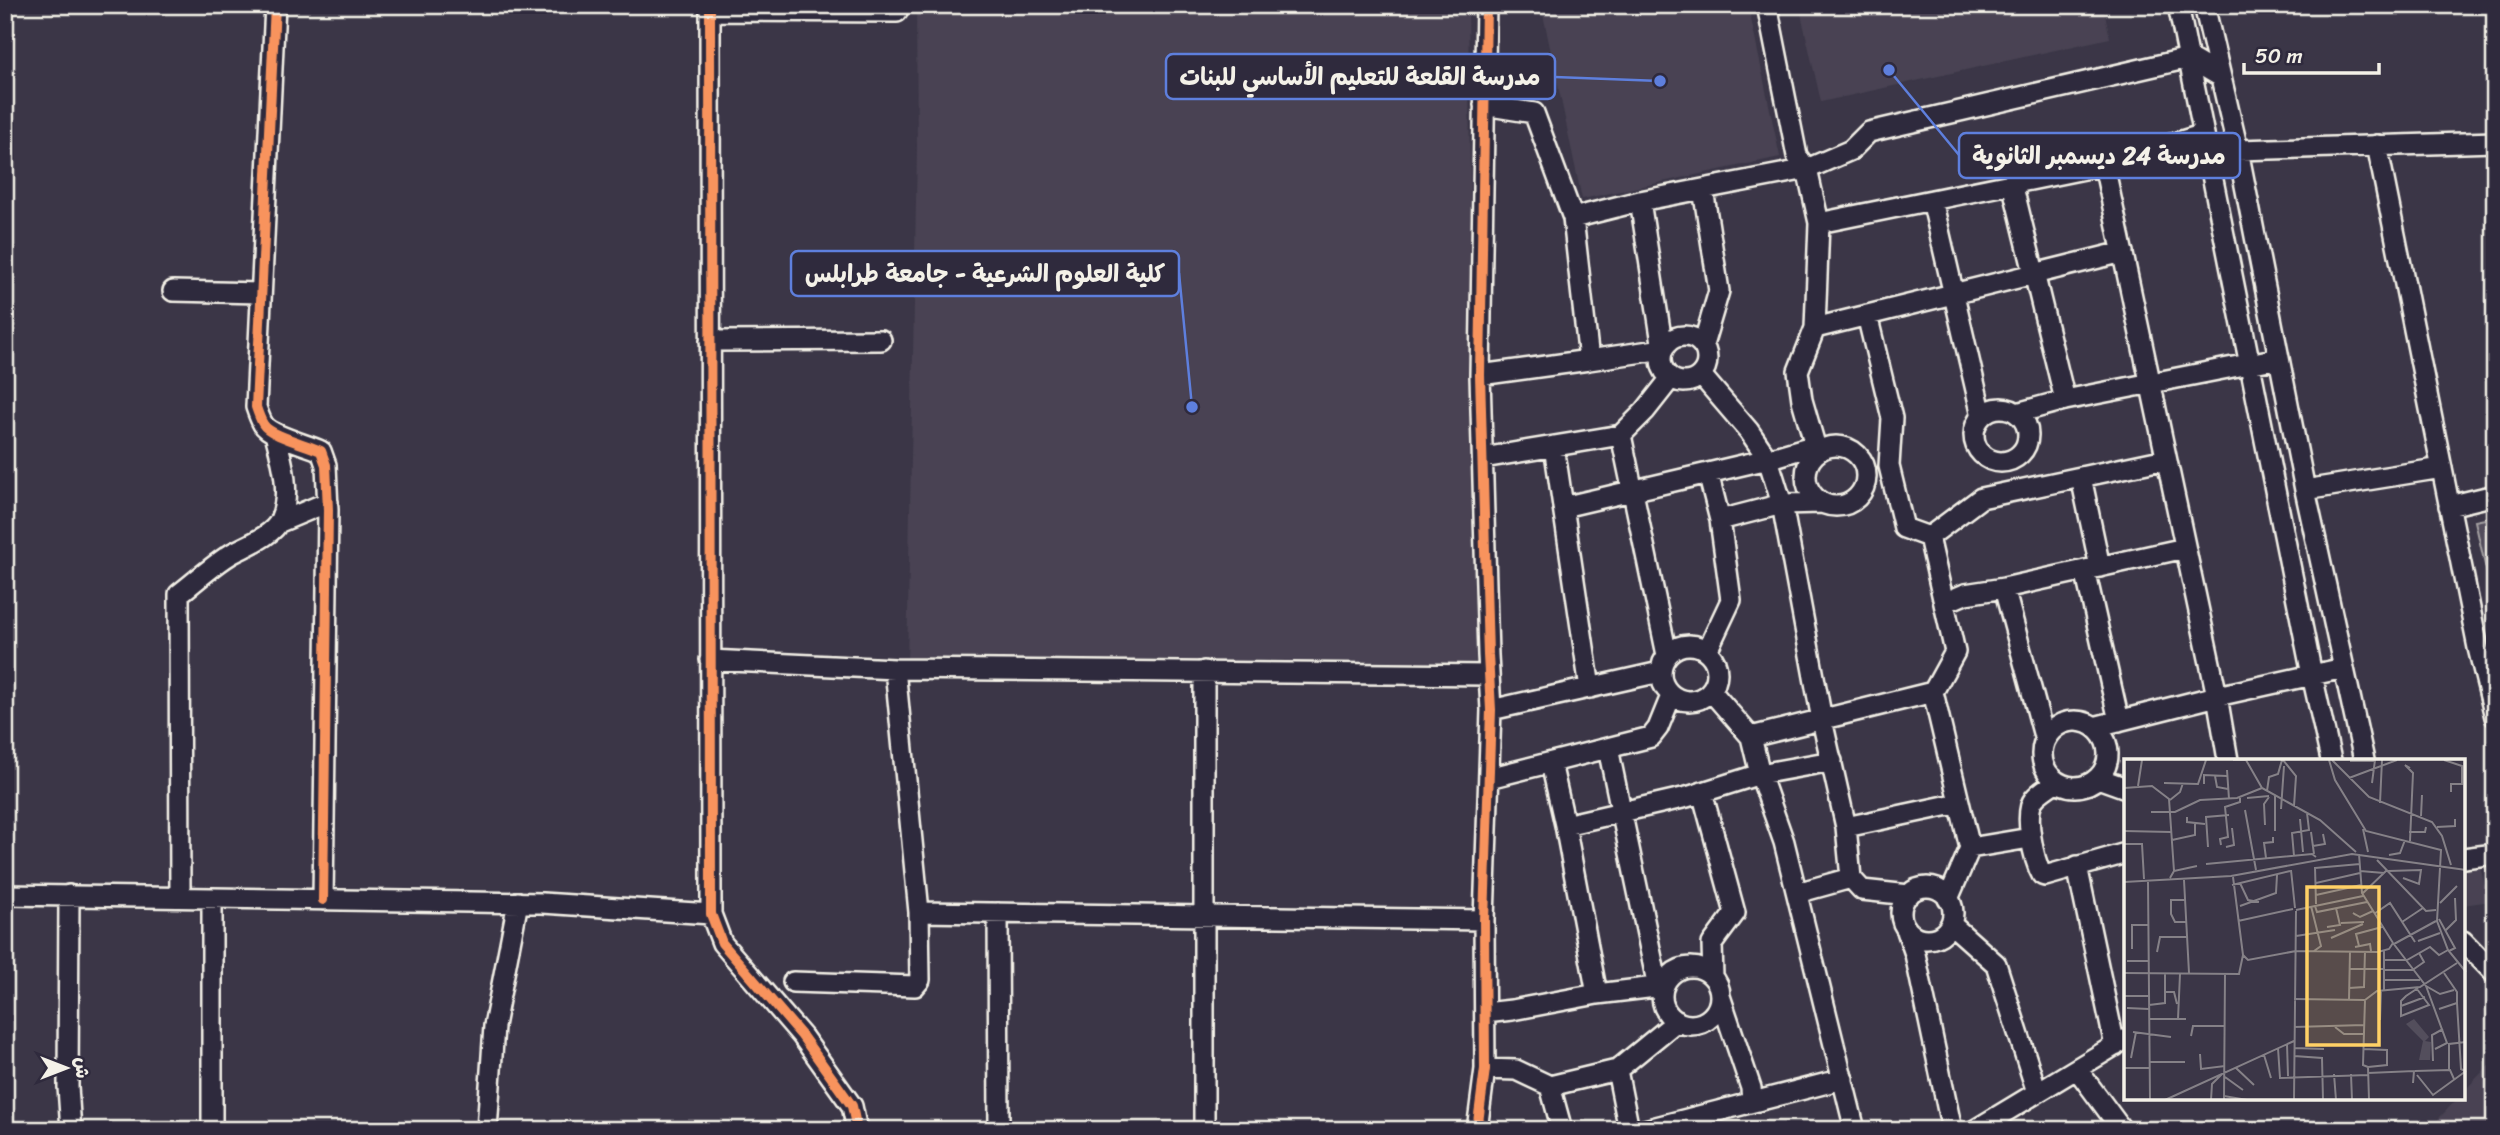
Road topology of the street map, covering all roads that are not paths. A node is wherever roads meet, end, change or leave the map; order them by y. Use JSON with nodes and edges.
{"nodes":[{"id":1,"x":275,"y":5,"type":"edge"},
{"id":2,"x":1486,"y":5,"type":"edge"},
{"id":3,"x":1767,"y":5,"type":"edge"},
{"id":4,"x":2178,"y":5,"type":"edge"},
{"id":5,"x":2204,"y":5,"type":"edge"},
{"id":6,"x":710,"y":8,"type":"edge"},
{"id":7,"x":897,"y":12,"type":"dead end"},
{"id":8,"x":2189,"y":58,"type":"junction"},
{"id":9,"x":2221,"y":77,"type":"junction"},
{"id":10,"x":1484,"y":105,"type":"junction"},
{"id":11,"x":2204,"y":134,"type":"junction"},
{"id":12,"x":2495,"y":142,"type":"edge"},
{"id":13,"x":2377,"y":145,"type":"junction"},
{"id":14,"x":2238,"y":150,"type":"junction"},
{"id":15,"x":2104,"y":165,"type":"junction"},
{"id":16,"x":1807,"y":169,"type":"junction"},
{"id":17,"x":2012,"y":183,"type":"junction"},
{"id":18,"x":1703,"y":189,"type":"junction"},
{"id":19,"x":1932,"y":200,"type":"junction"},
{"id":20,"x":1640,"y":201,"type":"junction"},
{"id":21,"x":1573,"y":218,"type":"junction"},
{"id":22,"x":1819,"y":223,"type":"junction"},
{"id":23,"x":2123,"y":252,"type":"junction"},
{"id":24,"x":2035,"y":274,"type":"junction"},
{"id":25,"x":173,"y":291,"type":"dead end"},
{"id":26,"x":260,"y":293,"type":"junction"},
{"id":27,"x":1954,"y":293,"type":"junction"},
{"id":28,"x":1867,"y":315,"type":"junction"},
{"id":29,"x":1815,"y":328,"type":"junction"},
{"id":30,"x":881,"y":340,"type":"dead end"},
{"id":31,"x":710,"y":341,"type":"junction"},
{"id":32,"x":1703,"y":345,"type":"junction"},
{"id":33,"x":1664,"y":349,"type":"junction"},
{"id":34,"x":2279,"y":358,"type":"junction"},
{"id":35,"x":1589,"y":360,"type":"junction"},
{"id":36,"x":2251,"y":365,"type":"junction"},
{"id":37,"x":1480,"y":375,"type":"junction"},
{"id":38,"x":1701,"y":375,"type":"junction"},
{"id":39,"x":1671,"y":378,"type":"junction"},
{"id":40,"x":2150,"y":384,"type":"junction"},
{"id":41,"x":2065,"y":400,"type":"junction"},
{"id":42,"x":2017,"y":413,"type":"junction"},
{"id":43,"x":1982,"y":416,"type":"junction"},
{"id":44,"x":275,"y":434,"type":"junction"},
{"id":45,"x":1622,"y":435,"type":"junction"},
{"id":46,"x":1554,"y":446,"type":"junction"},
{"id":47,"x":1816,"y":448,"type":"junction"},
{"id":48,"x":1483,"y":458,"type":"junction"},
{"id":49,"x":1768,"y":459,"type":"junction"},
{"id":50,"x":2166,"y":459,"type":"junction"},
{"id":51,"x":1889,"y":466,"type":"junction"},
{"id":52,"x":2442,"y":468,"type":"junction"},
{"id":53,"x":1865,"y":469,"type":"junction"},
{"id":54,"x":1708,"y":473,"type":"junction"},
{"id":55,"x":2081,"y":477,"type":"junction"},
{"id":56,"x":2305,"y":490,"type":"junction"},
{"id":57,"x":1633,"y":491,"type":"junction"},
{"id":58,"x":2495,"y":495,"type":"edge"},
{"id":59,"x":328,"y":502,"type":"junction"},
{"id":60,"x":1821,"y":503,"type":"junction"},
{"id":61,"x":1782,"y":504,"type":"junction"},
{"id":62,"x":2449,"y":506,"type":"junction"},
{"id":63,"x":1563,"y":508,"type":"junction"},
{"id":64,"x":1720,"y":520,"type":"junction"},
{"id":65,"x":280,"y":522,"type":"junction"},
{"id":66,"x":1929,"y":537,"type":"junction"},
{"id":67,"x":2185,"y":548,"type":"junction"},
{"id":68,"x":2092,"y":569,"type":"junction"},
{"id":69,"x":2004,"y":588,"type":"junction"},
{"id":70,"x":1944,"y":603,"type":"junction"},
{"id":71,"x":2486,"y":646,"type":"edge"},
{"id":72,"x":1707,"y":651,"type":"junction"},
{"id":73,"x":710,"y":660,"type":"junction"},
{"id":74,"x":1664,"y":663,"type":"junction"},
{"id":75,"x":2344,"y":668,"type":"junction"},
{"id":76,"x":895,"y":669,"type":"junction"},
{"id":77,"x":1204,"y":671,"type":"junction"},
{"id":78,"x":1489,"y":675,"type":"junction"},
{"id":79,"x":2312,"y":675,"type":"junction"},
{"id":80,"x":1590,"y":688,"type":"junction"},
{"id":81,"x":1711,"y":691,"type":"junction"},
{"id":82,"x":1933,"y":692,"type":"junction"},
{"id":83,"x":1671,"y":695,"type":"junction"},
{"id":84,"x":2217,"y":696,"type":"junction"},
{"id":85,"x":1491,"y":710,"type":"junction"},
{"id":86,"x":2495,"y":717,"type":"edge"},
{"id":87,"x":1822,"y":720,"type":"junction"},
{"id":88,"x":2119,"y":721,"type":"junction"},
{"id":89,"x":2094,"y":727,"type":"junction"},
{"id":90,"x":1751,"y":737,"type":"junction"},
{"id":91,"x":2045,"y":740,"type":"junction"},
{"id":92,"x":1608,"y":748,"type":"junction"},
{"id":93,"x":2228,"y":759,"type":"edge"},
{"id":94,"x":2331,"y":759,"type":"edge"},
{"id":95,"x":2364,"y":759,"type":"edge"},
{"id":96,"x":1832,"y":761,"type":"junction"},
{"id":97,"x":1551,"y":763,"type":"junction"},
{"id":98,"x":1760,"y":774,"type":"junction"},
{"id":99,"x":1489,"y":778,"type":"junction"},
{"id":100,"x":2098,"y":778,"type":"junction"},
{"id":101,"x":2056,"y":781,"type":"junction"},
{"id":102,"x":2124,"y":787,"type":"edge"},
{"id":103,"x":1702,"y":792,"type":"junction"},
{"id":104,"x":1959,"y":803,"type":"junction"},
{"id":105,"x":1622,"y":811,"type":"junction"},
{"id":106,"x":1565,"y":825,"type":"junction"},
{"id":107,"x":1846,"y":827,"type":"junction"},
{"id":108,"x":2030,"y":838,"type":"junction"},
{"id":109,"x":1970,"y":848,"type":"junction"},
{"id":110,"x":2124,"y":854,"type":"edge"},
{"id":111,"x":2495,"y":854,"type":"edge"},
{"id":112,"x":2465,"y":858,"type":"edge"},
{"id":113,"x":2077,"y":866,"type":"junction"},
{"id":114,"x":1851,"y":878,"type":"junction"},
{"id":115,"x":1797,"y":893,"type":"junction"},
{"id":116,"x":5,"y":895,"type":"edge"},
{"id":117,"x":69,"y":895,"type":"junction"},
{"id":118,"x":1909,"y":895,"type":"junction"},
{"id":119,"x":180,"y":897,"type":"junction"},
{"id":120,"x":212,"y":898,"type":"junction"},
{"id":121,"x":1948,"y":898,"type":"junction"},
{"id":122,"x":323,"y":900,"type":"junction"},
{"id":123,"x":518,"y":902,"type":"junction"},
{"id":124,"x":919,"y":912,"type":"junction"},
{"id":125,"x":998,"y":913,"type":"junction"},
{"id":126,"x":711,"y":915,"type":"junction"},
{"id":127,"x":1204,"y":915,"type":"junction"},
{"id":128,"x":1484,"y":920,"type":"junction"},
{"id":129,"x":1951,"y":924,"type":"junction"},
{"id":130,"x":1906,"y":928,"type":"junction"},
{"id":131,"x":2465,"y":942,"type":"edge"},
{"id":132,"x":2495,"y":974,"type":"edge"},
{"id":133,"x":1713,"y":977,"type":"junction"},
{"id":134,"x":793,"y":982,"type":"dead end"},
{"id":135,"x":1661,"y":986,"type":"junction"},
{"id":136,"x":1597,"y":994,"type":"junction"},
{"id":137,"x":1720,"y":996,"type":"junction"},
{"id":138,"x":1485,"y":1013,"type":"junction"},
{"id":139,"x":1677,"y":1021,"type":"junction"},
{"id":140,"x":2120,"y":1042,"type":"edge"},
{"id":141,"x":1485,"y":1069,"type":"junction"},
{"id":142,"x":2077,"y":1069,"type":"junction"},
{"id":143,"x":1617,"y":1070,"type":"junction"},
{"id":144,"x":1843,"y":1079,"type":"junction"},
{"id":145,"x":1550,"y":1086,"type":"junction"},
{"id":146,"x":2037,"y":1093,"type":"junction"},
{"id":147,"x":1752,"y":1102,"type":"junction"},
{"id":148,"x":1688,"y":1124,"type":"edge"},
{"id":149,"x":71,"y":1130,"type":"edge"},
{"id":150,"x":212,"y":1130,"type":"edge"},
{"id":151,"x":487,"y":1130,"type":"edge"},
{"id":152,"x":857,"y":1130,"type":"edge"},
{"id":153,"x":999,"y":1130,"type":"edge"},
{"id":154,"x":1204,"y":1130,"type":"edge"},
{"id":155,"x":1477,"y":1130,"type":"edge"},
{"id":156,"x":1562,"y":1130,"type":"edge"},
{"id":157,"x":1629,"y":1130,"type":"edge"},
{"id":158,"x":1644,"y":1130,"type":"edge"},
{"id":159,"x":1855,"y":1130,"type":"edge"},
{"id":160,"x":1952,"y":1130,"type":"edge"},
{"id":161,"x":1975,"y":1130,"type":"edge"},
{"id":162,"x":2122,"y":1130,"type":"edge"}],
"edges":[{"from":1,"to":26,"type":"street"},
{"from":2,"to":10,"type":"street"},
{"from":3,"to":16,"type":"street"},
{"from":4,"to":8,"type":"street"},
{"from":5,"to":9,"type":"street"},
{"from":6,"to":7,"type":"street"},
{"from":6,"to":31,"type":"street"},
{"from":8,"to":9,"type":"street"},
{"from":8,"to":11,"type":"street"},
{"from":8,"to":16,"type":"street"},
{"from":9,"to":14,"type":"street"},
{"from":10,"to":21,"type":"street"},
{"from":10,"to":37,"type":"street"},
{"from":11,"to":15,"type":"street"},
{"from":11,"to":36,"type":"street"},
{"from":12,"to":13,"type":"street"},
{"from":13,"to":14,"type":"street"},
{"from":13,"to":52,"type":"street"},
{"from":14,"to":34,"type":"street"},
{"from":15,"to":17,"type":"street"},
{"from":15,"to":23,"type":"street"},
{"from":16,"to":18,"type":"street"},
{"from":16,"to":22,"type":"street"},
{"from":17,"to":19,"type":"street"},
{"from":17,"to":24,"type":"street"},
{"from":18,"to":20,"type":"street"},
{"from":18,"to":32,"type":"street"},
{"from":19,"to":22,"type":"street"},
{"from":19,"to":27,"type":"street"},
{"from":20,"to":21,"type":"street"},
{"from":20,"to":33,"type":"street"},
{"from":21,"to":35,"type":"street"},
{"from":22,"to":29,"type":"street"},
{"from":23,"to":24,"type":"street"},
{"from":23,"to":40,"type":"street"},
{"from":24,"to":27,"type":"street"},
{"from":24,"to":41,"type":"street"},
{"from":25,"to":26,"type":"street"},
{"from":26,"to":44,"type":"street"},
{"from":27,"to":28,"type":"street"},
{"from":27,"to":43,"type":"street"},
{"from":28,"to":29,"type":"street"},
{"from":28,"to":51,"type":"street"},
{"from":29,"to":47,"type":"street"},
{"from":30,"to":31,"type":"street"},
{"from":31,"to":73,"type":"street"},
{"from":32,"to":33,"type":"street"},
{"from":32,"to":38,"type":"street"},
{"from":33,"to":35,"type":"street"},
{"from":33,"to":39,"type":"street"},
{"from":34,"to":36,"type":"street"},
{"from":34,"to":56,"type":"street"},
{"from":35,"to":37,"type":"street"},
{"from":36,"to":40,"type":"street"},
{"from":36,"to":79,"type":"street"},
{"from":37,"to":48,"type":"street"},
{"from":38,"to":39,"type":"street"},
{"from":38,"to":49,"type":"street"},
{"from":39,"to":45,"type":"street"},
{"from":40,"to":41,"type":"street"},
{"from":40,"to":50,"type":"street"},
{"from":41,"to":42,"type":"street"},
{"from":42,"to":43,"type":"street"},
{"from":42,"to":43,"type":"street"},
{"from":44,"to":59,"type":"street"},
{"from":44,"to":65,"type":"street"},
{"from":45,"to":46,"type":"street"},
{"from":45,"to":57,"type":"street"},
{"from":46,"to":48,"type":"street"},
{"from":46,"to":63,"type":"street"},
{"from":47,"to":49,"type":"street"},
{"from":47,"to":53,"type":"street"},
{"from":47,"to":60,"type":"street"},
{"from":48,"to":78,"type":"street"},
{"from":49,"to":54,"type":"street"},
{"from":49,"to":61,"type":"street"},
{"from":50,"to":55,"type":"street"},
{"from":50,"to":67,"type":"street"},
{"from":51,"to":53,"type":"street"},
{"from":51,"to":66,"type":"street"},
{"from":52,"to":56,"type":"street"},
{"from":52,"to":62,"type":"street"},
{"from":53,"to":60,"type":"street"},
{"from":54,"to":57,"type":"street"},
{"from":54,"to":64,"type":"street"},
{"from":55,"to":66,"type":"street"},
{"from":55,"to":68,"type":"street"},
{"from":56,"to":75,"type":"street"},
{"from":57,"to":63,"type":"street"},
{"from":57,"to":74,"type":"street"},
{"from":58,"to":62,"type":"street"},
{"from":59,"to":65,"type":"street"},
{"from":59,"to":122,"type":"street"},
{"from":60,"to":61,"type":"street"},
{"from":61,"to":64,"type":"street"},
{"from":61,"to":87,"type":"street"},
{"from":62,"to":71,"type":"street"},
{"from":63,"to":80,"type":"street"},
{"from":64,"to":72,"type":"street"},
{"from":65,"to":119,"type":"street"},
{"from":66,"to":70,"type":"street"},
{"from":67,"to":68,"type":"street"},
{"from":67,"to":84,"type":"street"},
{"from":68,"to":69,"type":"street"},
{"from":68,"to":88,"type":"street"},
{"from":69,"to":70,"type":"street"},
{"from":69,"to":91,"type":"street"},
{"from":70,"to":82,"type":"street"},
{"from":71,"to":86,"type":"street"},
{"from":72,"to":74,"type":"street"},
{"from":72,"to":81,"type":"street"},
{"from":73,"to":76,"type":"street"},
{"from":73,"to":126,"type":"street"},
{"from":74,"to":80,"type":"street"},
{"from":74,"to":83,"type":"street"},
{"from":75,"to":79,"type":"street"},
{"from":75,"to":95,"type":"street"},
{"from":76,"to":77,"type":"street"},
{"from":76,"to":124,"type":"street"},
{"from":77,"to":78,"type":"street"},
{"from":77,"to":127,"type":"street"},
{"from":78,"to":85,"type":"street"},
{"from":79,"to":84,"type":"street"},
{"from":79,"to":94,"type":"street"},
{"from":80,"to":85,"type":"street"},
{"from":81,"to":83,"type":"street"},
{"from":81,"to":90,"type":"street"},
{"from":82,"to":87,"type":"street"},
{"from":82,"to":104,"type":"street"},
{"from":83,"to":92,"type":"street"},
{"from":84,"to":88,"type":"street"},
{"from":84,"to":93,"type":"street"},
{"from":85,"to":99,"type":"street"},
{"from":87,"to":90,"type":"street"},
{"from":87,"to":96,"type":"street"},
{"from":88,"to":89,"type":"street"},
{"from":89,"to":91,"type":"street"},
{"from":89,"to":100,"type":"street"},
{"from":90,"to":98,"type":"street"},
{"from":91,"to":101,"type":"street"},
{"from":92,"to":97,"type":"street"},
{"from":92,"to":105,"type":"street"},
{"from":96,"to":98,"type":"street"},
{"from":96,"to":107,"type":"street"},
{"from":97,"to":99,"type":"street"},
{"from":97,"to":106,"type":"street"},
{"from":98,"to":103,"type":"street"},
{"from":98,"to":115,"type":"street"},
{"from":99,"to":128,"type":"street"},
{"from":100,"to":101,"type":"street"},
{"from":100,"to":102,"type":"street"},
{"from":101,"to":108,"type":"street"},
{"from":103,"to":105,"type":"street"},
{"from":103,"to":133,"type":"street"},
{"from":104,"to":107,"type":"street"},
{"from":104,"to":109,"type":"street"},
{"from":105,"to":106,"type":"street"},
{"from":105,"to":135,"type":"street"},
{"from":106,"to":136,"type":"street"},
{"from":107,"to":114,"type":"street"},
{"from":108,"to":109,"type":"street"},
{"from":108,"to":113,"type":"street"},
{"from":109,"to":121,"type":"street"},
{"from":110,"to":113,"type":"street"},
{"from":111,"to":112,"type":"street"},
{"from":113,"to":140,"type":"street"},
{"from":114,"to":115,"type":"street"},
{"from":114,"to":118,"type":"street"},
{"from":115,"to":144,"type":"street"},
{"from":116,"to":117,"type":"street"},
{"from":117,"to":119,"type":"street"},
{"from":117,"to":149,"type":"street"},
{"from":118,"to":121,"type":"street"},
{"from":118,"to":130,"type":"street"},
{"from":119,"to":120,"type":"street"},
{"from":120,"to":122,"type":"street"},
{"from":120,"to":150,"type":"street"},
{"from":121,"to":129,"type":"street"},
{"from":122,"to":123,"type":"street"},
{"from":123,"to":126,"type":"street"},
{"from":123,"to":151,"type":"street"},
{"from":124,"to":125,"type":"street"},
{"from":124,"to":134,"type":"street"},
{"from":125,"to":127,"type":"street"},
{"from":125,"to":153,"type":"street"},
{"from":126,"to":152,"type":"street"},
{"from":127,"to":128,"type":"street"},
{"from":127,"to":154,"type":"street"},
{"from":128,"to":138,"type":"street"},
{"from":129,"to":130,"type":"street"},
{"from":129,"to":146,"type":"street"},
{"from":130,"to":160,"type":"street"},
{"from":131,"to":132,"type":"street"},
{"from":133,"to":135,"type":"street"},
{"from":133,"to":137,"type":"street"},
{"from":135,"to":136,"type":"street"},
{"from":135,"to":139,"type":"street"},
{"from":136,"to":138,"type":"street"},
{"from":137,"to":139,"type":"street"},
{"from":137,"to":147,"type":"street"},
{"from":138,"to":141,"type":"street"},
{"from":139,"to":143,"type":"street"},
{"from":140,"to":142,"type":"street"},
{"from":141,"to":145,"type":"street"},
{"from":141,"to":155,"type":"street"},
{"from":142,"to":146,"type":"street"},
{"from":142,"to":162,"type":"street"},
{"from":143,"to":145,"type":"street"},
{"from":143,"to":157,"type":"street"},
{"from":144,"to":147,"type":"street"},
{"from":144,"to":159,"type":"street"},
{"from":145,"to":156,"type":"street"},
{"from":146,"to":161,"type":"street"},
{"from":147,"to":148,"type":"street"},
{"from":148,"to":158,"type":"street"}]}
